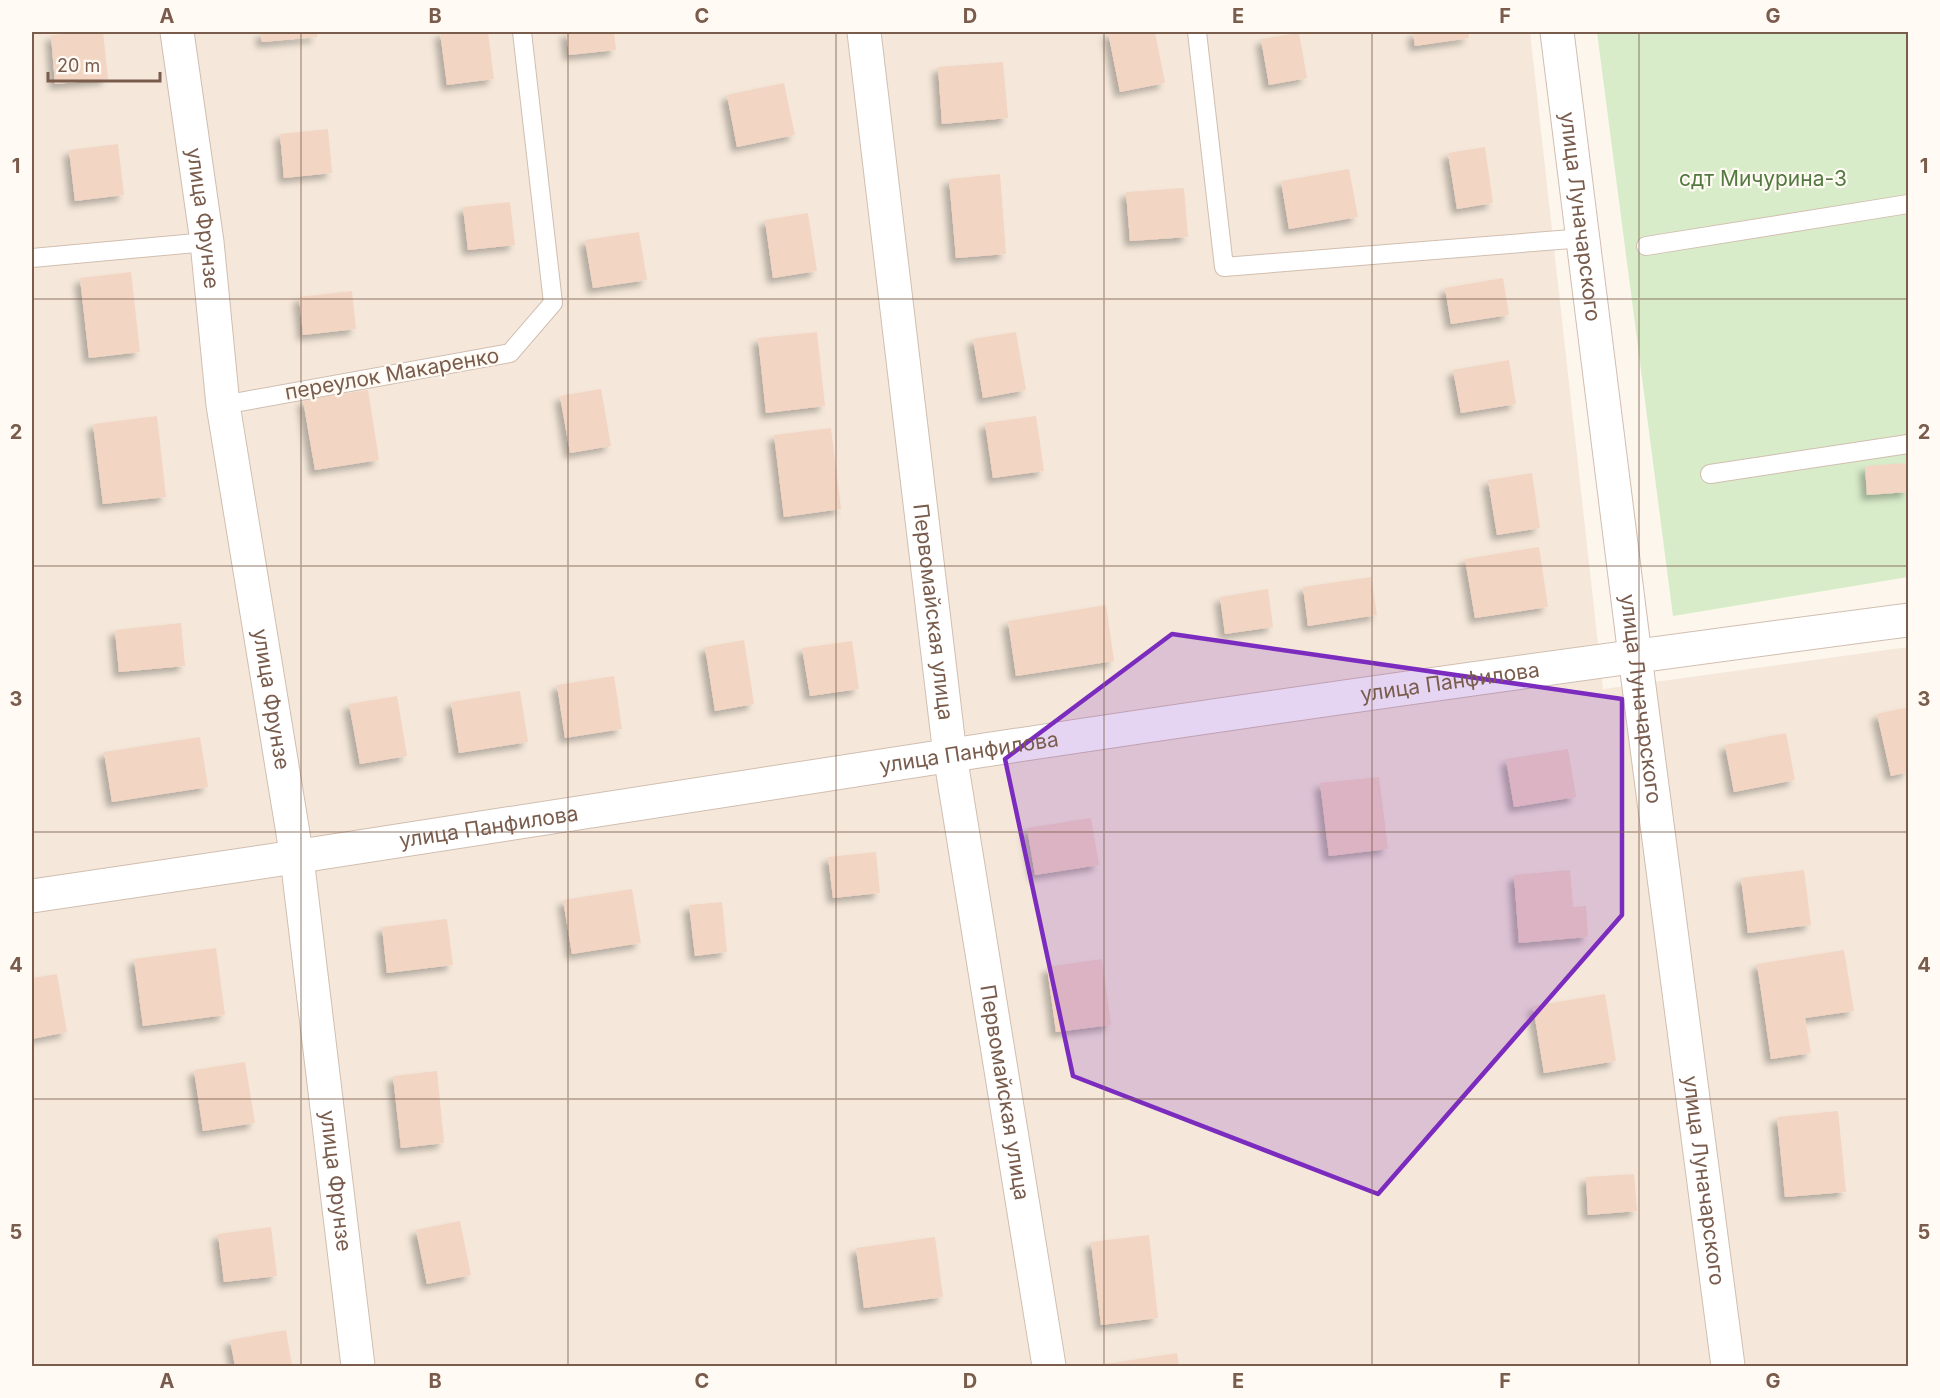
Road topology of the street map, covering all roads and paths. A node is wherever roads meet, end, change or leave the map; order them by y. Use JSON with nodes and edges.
{"nodes":[{"id":1,"x":177,"y":32,"type":"edge"},
{"id":2,"x":522,"y":32,"type":"edge"},
{"id":3,"x":864,"y":32,"type":"edge"},
{"id":4,"x":1197,"y":32,"type":"edge"},
{"id":5,"x":1557,"y":32,"type":"edge"},
{"id":6,"x":1908,"y":204,"type":"edge"},
{"id":7,"x":1584,"y":238,"type":"junction"},
{"id":8,"x":207,"y":242,"type":"junction"},
{"id":9,"x":1646,"y":246,"type":"dead end"},
{"id":10,"x":32,"y":258,"type":"edge"},
{"id":11,"x":224,"y":405,"type":"junction"},
{"id":12,"x":1908,"y":444,"type":"edge"},
{"id":13,"x":1710,"y":474,"type":"dead end"},
{"id":14,"x":1908,"y":620,"type":"edge"},
{"id":15,"x":1635,"y":656,"type":"junction"},
{"id":16,"x":950,"y":755,"type":"junction"},
{"id":17,"x":297,"y":858,"type":"junction"},
{"id":18,"x":32,"y":896,"type":"edge"},
{"id":19,"x":358,"y":1366,"type":"edge"},
{"id":20,"x":1049,"y":1366,"type":"edge"},
{"id":21,"x":1728,"y":1366,"type":"edge"}],
"edges":[{"from":1,"to":8,"type":"street","name":"улица Фрунзе"},
{"from":2,"to":11,"type":"lane","name":"переулок Макаренко"},
{"from":3,"to":16,"type":"street","name":"Первомайская улица"},
{"from":4,"to":7,"type":"lane"},
{"from":5,"to":7,"type":"street","name":"улица Луначарского"},
{"from":6,"to":9,"type":"lane"},
{"from":7,"to":15,"type":"street","name":"улица Луначарского"},
{"from":8,"to":10,"type":"lane"},
{"from":8,"to":11,"type":"street","name":"улица Фрунзе"},
{"from":11,"to":17,"type":"street","name":"улица Фрунзе"},
{"from":12,"to":13,"type":"lane"},
{"from":14,"to":15,"type":"street","name":"улица Панфилова"},
{"from":15,"to":16,"type":"street","name":"улица Панфилова"},
{"from":15,"to":21,"type":"street","name":"улица Луначарского"},
{"from":16,"to":17,"type":"street","name":"улица Панфилова"},
{"from":16,"to":20,"type":"street","name":"Первомайская улица"},
{"from":17,"to":18,"type":"street","name":"улица Панфилова"},
{"from":17,"to":19,"type":"street","name":"улица Фрунзе"}]}
